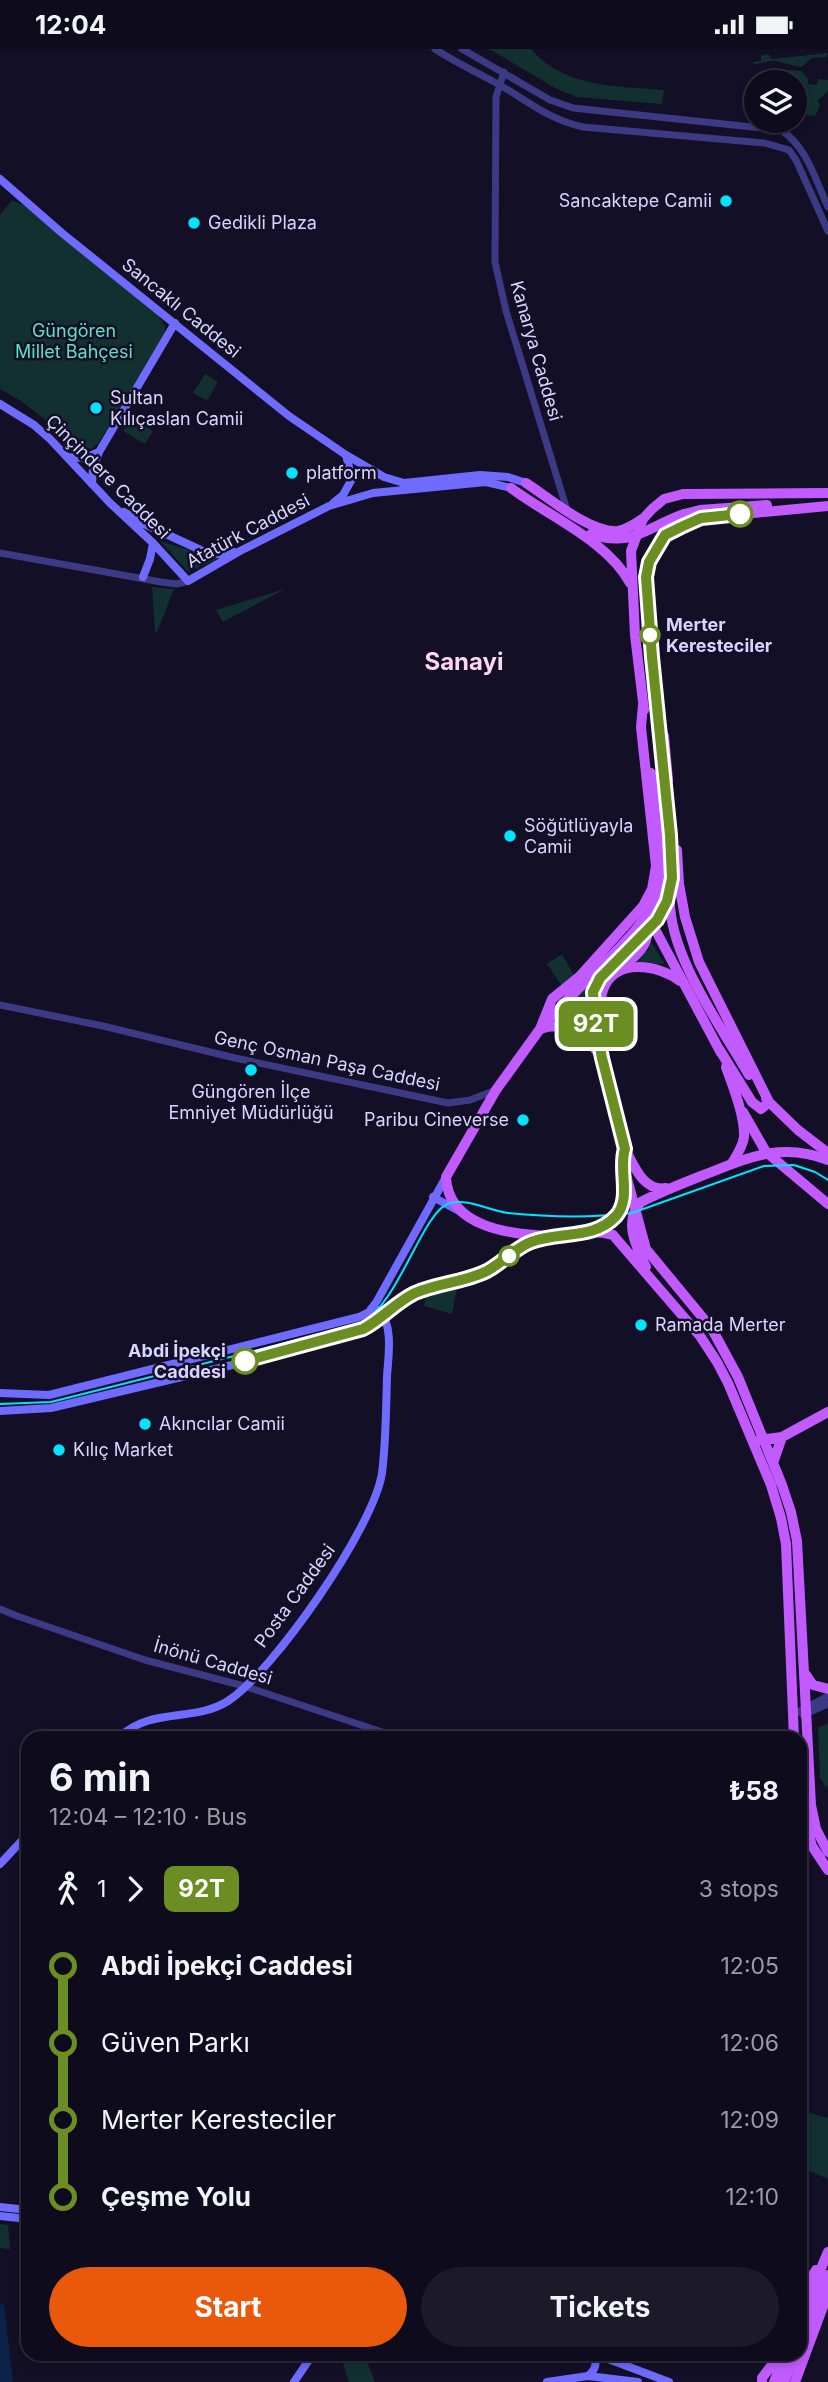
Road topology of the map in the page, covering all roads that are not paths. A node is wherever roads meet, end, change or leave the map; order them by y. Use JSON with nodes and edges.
{"nodes":[{"id":1,"x":435,"y":49,"type":"edge"},
{"id":2,"x":462,"y":49,"type":"edge"},
{"id":3,"x":504,"y":72,"type":"junction"},
{"id":4,"x":499,"y":85,"type":"junction"},
{"id":5,"x":0,"y":179,"type":"edge"},
{"id":6,"x":828,"y":207,"type":"edge"},
{"id":7,"x":828,"y":231,"type":"edge"},
{"id":8,"x":175,"y":323,"type":"junction"},
{"id":9,"x":0,"y":404,"type":"edge"},
{"id":10,"x":99,"y":453,"type":"junction"},
{"id":11,"x":346,"y":455,"type":"junction"},
{"id":12,"x":67,"y":457,"type":"junction"},
{"id":13,"x":526,"y":483,"type":"joint"},
{"id":14,"x":92,"y":484,"type":"junction"},
{"id":15,"x":511,"y":488,"type":"junction"},
{"id":16,"x":828,"y":490,"type":"edge"},
{"id":17,"x":110,"y":503,"type":"junction"},
{"id":18,"x":329,"y":506,"type":"junction"},
{"id":19,"x":814,"y":506,"type":"junction"},
{"id":20,"x":828,"y":506,"type":"edge"},
{"id":21,"x":567,"y":510,"type":"junction"},
{"id":22,"x":643,"y":519,"type":"junction"},
{"id":23,"x":153,"y":543,"type":"junction"},
{"id":24,"x":240,"y":551,"type":"junction"},
{"id":25,"x":0,"y":553,"type":"edge"},
{"id":26,"x":143,"y":577,"type":"junction"},
{"id":27,"x":188,"y":581,"type":"junction"},
{"id":28,"x":631,"y":586,"type":"junction"},
{"id":29,"x":643,"y":705,"type":"junction"},
{"id":30,"x":664,"y":736,"type":"dead end"},
{"id":31,"x":652,"y":888,"type":"junction"},
{"id":32,"x":670,"y":892,"type":"junction"},
{"id":33,"x":643,"y":906,"type":"junction"},
{"id":34,"x":685,"y":917,"type":"junction"},
{"id":35,"x":626,"y":926,"type":"junction"},
{"id":36,"x":613,"y":976,"type":"junction"},
{"id":37,"x":683,"y":983,"type":"junction"},
{"id":38,"x":0,"y":1005,"type":"edge"},
{"id":39,"x":540,"y":1029,"type":"junction"},
{"id":40,"x":719,"y":1049,"type":"junction"},
{"id":41,"x":602,"y":1058,"type":"junction"},
{"id":42,"x":496,"y":1090,"type":"junction"},
{"id":43,"x":769,"y":1102,"type":"junction"},
{"id":44,"x":738,"y":1103,"type":"junction"},
{"id":45,"x":625,"y":1149,"type":"junction"},
{"id":46,"x":766,"y":1152,"type":"junction"},
{"id":47,"x":828,"y":1153,"type":"edge"},
{"id":48,"x":622,"y":1160,"type":"junction"},
{"id":49,"x":828,"y":1160,"type":"edge"},
{"id":50,"x":732,"y":1163,"type":"junction"},
{"id":51,"x":446,"y":1177,"type":"junction"},
{"id":52,"x":677,"y":1186,"type":"junction"},
{"id":53,"x":433,"y":1197,"type":"junction"},
{"id":54,"x":828,"y":1204,"type":"edge"},
{"id":55,"x":635,"y":1208,"type":"junction"},
{"id":56,"x":465,"y":1214,"type":"junction"},
{"id":57,"x":593,"y":1231,"type":"junction"},
{"id":58,"x":556,"y":1236,"type":"junction"},
{"id":59,"x":659,"y":1289,"type":"junction"},
{"id":60,"x":371,"y":1309,"type":"junction"},
{"id":61,"x":384,"y":1315,"type":"junction"},
{"id":62,"x":0,"y":1393,"type":"edge"},
{"id":63,"x":0,"y":1411,"type":"edge"},
{"id":64,"x":828,"y":1412,"type":"edge"},
{"id":65,"x":782,"y":1437,"type":"junction"},
{"id":66,"x":752,"y":1440,"type":"junction"},
{"id":67,"x":764,"y":1441,"type":"junction"},
{"id":68,"x":773,"y":1463,"type":"junction"},
{"id":69,"x":0,"y":1609,"type":"edge"},
{"id":70,"x":804,"y":1671,"type":"junction"},
{"id":71,"x":244,"y":1686,"type":"junction"},
{"id":72,"x":828,"y":1689,"type":"edge"},
{"id":73,"x":828,"y":1696,"type":"edge"},
{"id":74,"x":828,"y":1704,"type":"edge"},
{"id":75,"x":806,"y":1712,"type":"junction"},
{"id":76,"x":794,"y":1714,"type":"junction"},
{"id":77,"x":126,"y":1731,"type":"edge"},
{"id":78,"x":379,"y":1731,"type":"edge"},
{"id":79,"x":794,"y":1731,"type":"edge"},
{"id":80,"x":807,"y":1830,"type":"edge"},
{"id":81,"x":21,"y":1842,"type":"edge"},
{"id":82,"x":828,"y":1851,"type":"edge"},
{"id":83,"x":0,"y":1864,"type":"edge"},
{"id":84,"x":828,"y":1870,"type":"edge"},
{"id":85,"x":0,"y":2207,"type":"edge"},
{"id":86,"x":21,"y":2209,"type":"edge"},
{"id":87,"x":0,"y":2216,"type":"edge"},
{"id":88,"x":21,"y":2218,"type":"edge"},
{"id":89,"x":828,"y":2252,"type":"edge"},
{"id":90,"x":828,"y":2275,"type":"edge"},
{"id":91,"x":807,"y":2284,"type":"edge"},
{"id":92,"x":828,"y":2293,"type":"edge"},
{"id":93,"x":807,"y":2302,"type":"edge"},
{"id":94,"x":807,"y":2325,"type":"edge"},
{"id":95,"x":807,"y":2350,"type":"edge"},
{"id":96,"x":308,"y":2361,"type":"edge"},
{"id":97,"x":596,"y":2361,"type":"edge"},
{"id":98,"x":613,"y":2361,"type":"edge"},
{"id":99,"x":773,"y":2361,"type":"edge"},
{"id":100,"x":782,"y":2361,"type":"edge"},
{"id":101,"x":792,"y":2361,"type":"edge"},
{"id":102,"x":803,"y":2361,"type":"edge"},
{"id":103,"x":588,"y":2377,"type":"junction"},
{"id":104,"x":760,"y":2381,"type":"edge"},
{"id":105,"x":293,"y":2382,"type":"edge"},
{"id":106,"x":547,"y":2382,"type":"edge"},
{"id":107,"x":638,"y":2382,"type":"edge"},
{"id":108,"x":669,"y":2382,"type":"edge"},
{"id":109,"x":774,"y":2382,"type":"edge"},
{"id":110,"x":784,"y":2382,"type":"edge"},
{"id":111,"x":795,"y":2382,"type":"edge"}],
"edges":[{"from":1,"to":4,"type":"street"},
{"from":2,"to":3,"type":"street"},
{"from":3,"to":4,"type":"street","name":"Kanarya Caddesi"},
{"from":3,"to":6,"type":"street"},
{"from":4,"to":7,"type":"street"},
{"from":4,"to":21,"type":"street","name":"Kanarya Caddesi"},
{"from":5,"to":8,"type":"main road","name":"Sancaklı Caddesi"},
{"from":8,"to":10,"type":"main road"},
{"from":8,"to":11,"type":"main road","name":"Sancaklı Caddesi"},
{"from":9,"to":12,"type":"main road","name":"Çinçindere Caddesi"},
{"from":10,"to":12,"type":"main road"},
{"from":10,"to":14,"type":"main road"},
{"from":11,"to":13,"type":"main road","name":"Sancaklı Caddesi"},
{"from":11,"to":18,"type":"main road"},
{"from":12,"to":14,"type":"main road","name":"Çinçindere Caddesi"},
{"from":13,"to":21,"type":"main road"},
{"from":14,"to":17,"type":"main road","name":"Çinçindere Caddesi"},
{"from":15,"to":18,"type":"main road","name":"Atatürk Caddesi"},
{"from":15,"to":19,"type":"main road","bridge":true},
{"from":15,"to":28,"type":"main road"},
{"from":16,"to":22,"type":"main road"},
{"from":17,"to":23,"type":"main road","name":"Çinçindere Caddesi"},
{"from":17,"to":24,"type":"main road"},
{"from":18,"to":24,"type":"main road","name":"Atatürk Caddesi"},
{"from":19,"to":20,"type":"main road"},
{"from":19,"to":32,"type":"main road","bridge":true},
{"from":21,"to":22,"type":"main road"},
{"from":22,"to":28,"type":"main road"},
{"from":23,"to":26,"type":"main road"},
{"from":23,"to":27,"type":"main road","name":"Çinçindere Caddesi"},
{"from":24,"to":27,"type":"main road","name":"Atatürk Caddesi"},
{"from":25,"to":26,"type":"street","name":"Atatürk Caddesi"},
{"from":26,"to":27,"type":"street","name":"Atatürk Caddesi"},
{"from":28,"to":29,"type":"main road"},
{"from":29,"to":31,"type":"main road"},
{"from":29,"to":39,"type":"main road","bridge":true},
{"from":30,"to":34,"type":"main road"},
{"from":31,"to":33,"type":"main road"},
{"from":31,"to":34,"type":"main road"},
{"from":32,"to":41,"type":"main road","bridge":true},
{"from":32,"to":43,"type":"main road"},
{"from":33,"to":35,"type":"main road"},
{"from":33,"to":37,"type":"main road"},
{"from":34,"to":43,"type":"main road"},
{"from":35,"to":36,"type":"main road"},
{"from":35,"to":39,"type":"main road"},
{"from":36,"to":37,"type":"main road"},
{"from":36,"to":41,"type":"main road"},
{"from":37,"to":40,"type":"main road"},
{"from":38,"to":42,"type":"street","name":"Genç Osman Paşa Caddesi"},
{"from":39,"to":41,"type":"main road"},
{"from":39,"to":42,"type":"main road"},
{"from":40,"to":43,"type":"main road"},
{"from":40,"to":44,"type":"main road"},
{"from":41,"to":45,"type":"main road"},
{"from":42,"to":51,"type":"main road"},
{"from":43,"to":47,"type":"main road"},
{"from":44,"to":46,"type":"main road"},
{"from":44,"to":50,"type":"main road"},
{"from":45,"to":48,"type":"main road"},
{"from":45,"to":52,"type":"main road"},
{"from":46,"to":49,"type":"main road"},
{"from":46,"to":50,"type":"main road"},
{"from":46,"to":54,"type":"main road"},
{"from":48,"to":55,"type":"main road"},
{"from":48,"to":57,"type":"main road"},
{"from":50,"to":52,"type":"main road"},
{"from":51,"to":53,"type":"main road"},
{"from":51,"to":56,"type":"main road"},
{"from":52,"to":55,"type":"main road"},
{"from":53,"to":56,"type":"main road"},
{"from":53,"to":60,"type":"main road"},
{"from":55,"to":59,"type":"main road"},
{"from":55,"to":67,"type":"main road"},
{"from":56,"to":58,"type":"main road"},
{"from":57,"to":58,"type":"main road"},
{"from":57,"to":59,"type":"main road"},
{"from":58,"to":61,"type":"main road"},
{"from":59,"to":66,"type":"main road"},
{"from":60,"to":61,"type":"main road"},
{"from":60,"to":62,"type":"main road"},
{"from":61,"to":63,"type":"main road"},
{"from":61,"to":71,"type":"main road","name":"Posta Caddesi"},
{"from":64,"to":65,"type":"main road"},
{"from":65,"to":67,"type":"main road"},
{"from":65,"to":68,"type":"main road"},
{"from":66,"to":67,"type":"main road"},
{"from":66,"to":76,"type":"main road"},
{"from":67,"to":68,"type":"main road"},
{"from":68,"to":70,"type":"main road"},
{"from":69,"to":71,"type":"street","name":"İnönü Caddesi"},
{"from":70,"to":72,"type":"main road"},
{"from":70,"to":75,"type":"main road"},
{"from":71,"to":77,"type":"main road","name":"Posta Caddesi"},
{"from":71,"to":78,"type":"street","name":"İnönü Caddesi"},
{"from":73,"to":75,"type":"street"},
{"from":74,"to":75,"type":"street"},
{"from":75,"to":76,"type":"street"},
{"from":75,"to":82,"type":"main road"},
{"from":76,"to":79,"type":"main road"},
{"from":80,"to":84,"type":"main road"},
{"from":81,"to":83,"type":"main road"},
{"from":85,"to":86,"type":"main road"},
{"from":87,"to":88,"type":"main road"},
{"from":89,"to":91,"type":"main road"},
{"from":89,"to":93,"type":"main road"},
{"from":90,"to":94,"type":"main road"},
{"from":92,"to":95,"type":"main road"},
{"from":96,"to":105,"type":"main road"},
{"from":97,"to":103,"type":"main road"},
{"from":98,"to":108,"type":"main road"},
{"from":99,"to":104,"type":"main road"},
{"from":100,"to":109,"type":"main road"},
{"from":101,"to":110,"type":"main road"},
{"from":102,"to":111,"type":"main road"},
{"from":103,"to":106,"type":"main road"},
{"from":103,"to":107,"type":"main road"}]}
